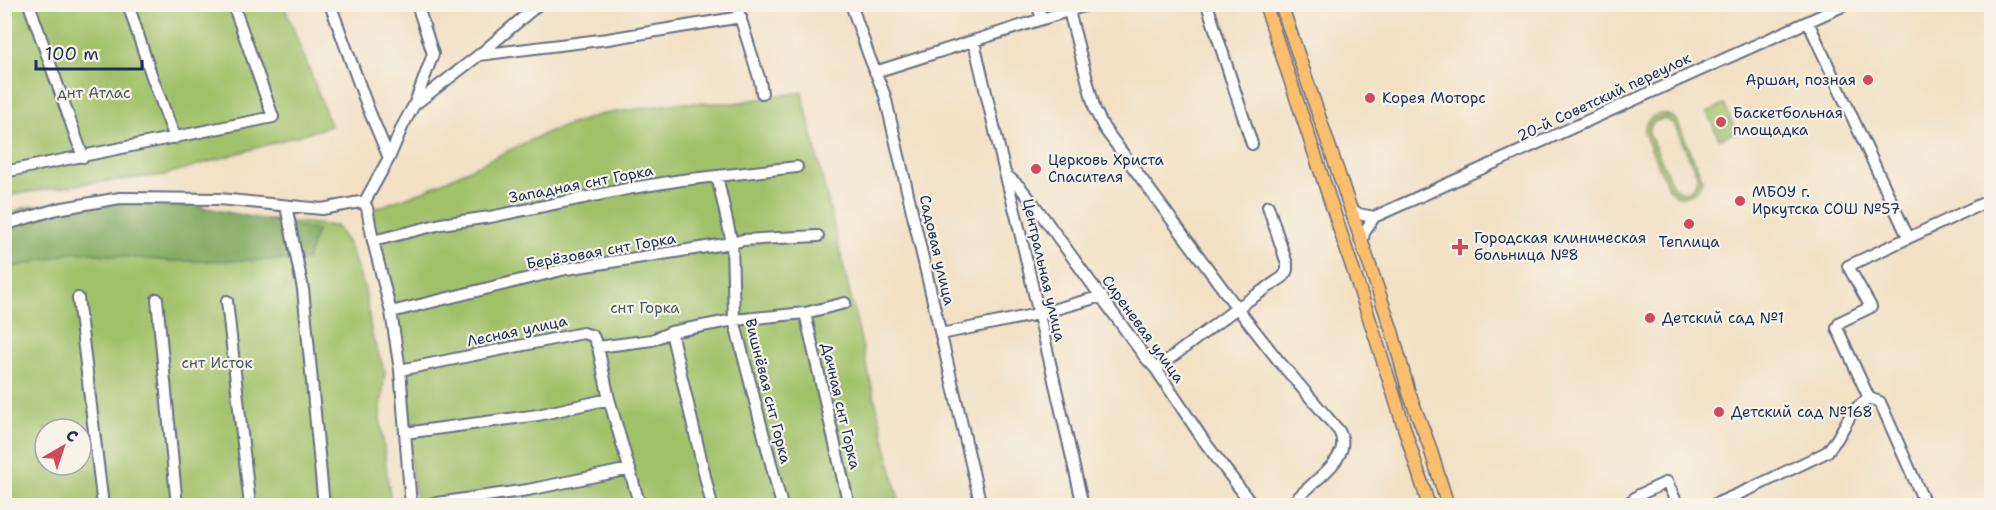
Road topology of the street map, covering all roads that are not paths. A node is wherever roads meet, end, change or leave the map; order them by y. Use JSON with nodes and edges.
{"nodes":[{"id":1,"x":29,"y":4,"type":"edge"},
{"id":2,"x":128,"y":4,"type":"edge"},
{"id":3,"x":233,"y":4,"type":"edge"},
{"id":4,"x":330,"y":4,"type":"edge"},
{"id":5,"x":417,"y":4,"type":"edge"},
{"id":6,"x":539,"y":4,"type":"edge"},
{"id":7,"x":736,"y":4,"type":"edge"},
{"id":8,"x":851,"y":4,"type":"edge"},
{"id":9,"x":1037,"y":4,"type":"edge"},
{"id":10,"x":1090,"y":4,"type":"edge"},
{"id":11,"x":1207,"y":4,"type":"edge"},
{"id":12,"x":1265,"y":4,"type":"edge"},
{"id":13,"x":1281,"y":4,"type":"edge"},
{"id":14,"x":1847,"y":4,"type":"edge"},
{"id":15,"x":1069,"y":11,"type":"junction"},
{"id":16,"x":741,"y":17,"type":"junction"},
{"id":17,"x":1042,"y":19,"type":"junction"},
{"id":18,"x":1808,"y":22,"type":"junction"},
{"id":19,"x":974,"y":42,"type":"junction"},
{"id":20,"x":479,"y":55,"type":"junction"},
{"id":21,"x":876,"y":72,"type":"junction"},
{"id":22,"x":762,"y":93,"type":"dead end"},
{"id":23,"x":414,"y":105,"type":"junction"},
{"id":24,"x":175,"y":138,"type":"junction"},
{"id":25,"x":1252,"y":144,"type":"dead end"},
{"id":26,"x":83,"y":156,"type":"junction"},
{"id":27,"x":389,"y":158,"type":"junction"},
{"id":28,"x":797,"y":167,"type":"dead end"},
{"id":29,"x":4,"y":172,"type":"edge"},
{"id":30,"x":1005,"y":173,"type":"junction"},
{"id":31,"x":717,"y":176,"type":"junction"},
{"id":32,"x":1992,"y":199,"type":"edge"},
{"id":33,"x":364,"y":203,"type":"junction"},
{"id":34,"x":286,"y":206,"type":"junction"},
{"id":35,"x":1268,"y":206,"type":"dead end"},
{"id":36,"x":1350,"y":208,"type":"junction"},
{"id":37,"x":1374,"y":217,"type":"junction"},
{"id":38,"x":4,"y":225,"type":"edge"},
{"id":39,"x":818,"y":236,"type":"dead end"},
{"id":40,"x":1908,"y":237,"type":"junction"},
{"id":41,"x":373,"y":241,"type":"junction"},
{"id":42,"x":732,"y":243,"type":"junction"},
{"id":43,"x":1362,"y":243,"type":"junction"},
{"id":44,"x":1102,"y":296,"type":"junction"},
{"id":45,"x":78,"y":298,"type":"dead end"},
{"id":46,"x":157,"y":299,"type":"dead end"},
{"id":47,"x":227,"y":301,"type":"dead end"},
{"id":48,"x":845,"y":303,"type":"dead end"},
{"id":49,"x":1237,"y":308,"type":"junction"},
{"id":50,"x":391,"y":312,"type":"junction"},
{"id":51,"x":805,"y":313,"type":"junction"},
{"id":52,"x":1038,"y":314,"type":"junction"},
{"id":53,"x":734,"y":320,"type":"junction"},
{"id":54,"x":671,"y":332,"type":"junction"},
{"id":55,"x":941,"y":334,"type":"junction"},
{"id":56,"x":598,"y":347,"type":"junction"},
{"id":57,"x":1156,"y":369,"type":"junction"},
{"id":58,"x":400,"y":370,"type":"junction"},
{"id":59,"x":1869,"y":398,"type":"junction"},
{"id":60,"x":609,"y":399,"type":"junction"},
{"id":61,"x":405,"y":433,"type":"junction"},
{"id":62,"x":630,"y":469,"type":"junction"},
{"id":63,"x":103,"y":506,"type":"edge"},
{"id":64,"x":177,"y":506,"type":"edge"},
{"id":65,"x":250,"y":506,"type":"edge"},
{"id":66,"x":324,"y":506,"type":"edge"},
{"id":67,"x":411,"y":506,"type":"edge"},
{"id":68,"x":416,"y":506,"type":"edge"},
{"id":69,"x":640,"y":506,"type":"edge"},
{"id":70,"x":712,"y":506,"type":"edge"},
{"id":71,"x":782,"y":506,"type":"edge"},
{"id":72,"x":849,"y":506,"type":"edge"},
{"id":73,"x":981,"y":506,"type":"edge"},
{"id":74,"x":1083,"y":506,"type":"edge"},
{"id":75,"x":1253,"y":506,"type":"edge"},
{"id":76,"x":1291,"y":506,"type":"edge"},
{"id":77,"x":1429,"y":506,"type":"edge"},
{"id":78,"x":1448,"y":506,"type":"edge"},
{"id":79,"x":1625,"y":506,"type":"edge"},
{"id":80,"x":1678,"y":506,"type":"edge"},
{"id":81,"x":1711,"y":506,"type":"edge"},
{"id":82,"x":1926,"y":506,"type":"edge"}],
"edges":[{"from":1,"to":26,"type":"street"},
{"from":2,"to":24,"type":"street"},
{"from":3,"to":24,"type":"street"},
{"from":4,"to":27,"type":"street"},
{"from":5,"to":23,"type":"street"},
{"from":6,"to":20,"type":"street"},
{"from":7,"to":16,"type":"street"},
{"from":8,"to":21,"type":"street","name":"Садовая улица"},
{"from":9,"to":17,"type":"street"},
{"from":10,"to":15,"type":"street"},
{"from":11,"to":25,"type":"street"},
{"from":12,"to":77,"type":"main road"},
{"from":13,"to":36,"type":"main road"},
{"from":14,"to":18,"type":"street","name":"20-й Советский переулок"},
{"from":15,"to":17,"type":"street"},
{"from":15,"to":49,"type":"street"},
{"from":16,"to":20,"type":"street"},
{"from":16,"to":22,"type":"street"},
{"from":17,"to":19,"type":"street"},
{"from":18,"to":37,"type":"street","name":"20-й Советский переулок"},
{"from":18,"to":40,"type":"street"},
{"from":19,"to":21,"type":"street"},
{"from":19,"to":30,"type":"street","name":"Центральная улица"},
{"from":20,"to":23,"type":"street"},
{"from":21,"to":55,"type":"street","name":"Садовая улица"},
{"from":23,"to":27,"type":"street"},
{"from":24,"to":26,"type":"street"},
{"from":26,"to":29,"type":"street"},
{"from":27,"to":33,"type":"street"},
{"from":28,"to":31,"type":"street","name":"Западная снт Горка"},
{"from":30,"to":44,"type":"street","name":"Сиреневая улица"},
{"from":30,"to":52,"type":"street","name":"Центральная улица"},
{"from":31,"to":41,"type":"street","name":"Западная снт Горка"},
{"from":31,"to":42,"type":"street","name":"Вишнёвая снт Горка"},
{"from":32,"to":40,"type":"street"},
{"from":33,"to":34,"type":"street"},
{"from":33,"to":41,"type":"street"},
{"from":34,"to":38,"type":"street"},
{"from":34,"to":66,"type":"street"},
{"from":35,"to":49,"type":"street"},
{"from":36,"to":37,"type":"street"},
{"from":36,"to":43,"type":"main road"},
{"from":37,"to":43,"type":"street"},
{"from":39,"to":42,"type":"street","name":"Берёзовая снт Горка"},
{"from":40,"to":59,"type":"street"},
{"from":41,"to":50,"type":"street"},
{"from":42,"to":50,"type":"street","name":"Берёзовая снт Горка"},
{"from":42,"to":53,"type":"street","name":"Вишнёвая снт Горка"},
{"from":43,"to":78,"type":"main road"},
{"from":44,"to":52,"type":"street"},
{"from":44,"to":57,"type":"street","name":"Сиреневая улица"},
{"from":45,"to":63,"type":"street"},
{"from":46,"to":64,"type":"street"},
{"from":47,"to":65,"type":"street"},
{"from":48,"to":51,"type":"street"},
{"from":49,"to":57,"type":"street"},
{"from":49,"to":76,"type":"street"},
{"from":50,"to":58,"type":"street"},
{"from":51,"to":53,"type":"street"},
{"from":51,"to":72,"type":"street","name":"Дачная снт Горка"},
{"from":52,"to":55,"type":"street"},
{"from":52,"to":74,"type":"street","name":"Центральная улица"},
{"from":53,"to":54,"type":"street"},
{"from":53,"to":71,"type":"street","name":"Вишнёвая снт Горка"},
{"from":54,"to":56,"type":"street"},
{"from":54,"to":70,"type":"street"},
{"from":55,"to":73,"type":"street","name":"Садовая улица"},
{"from":56,"to":58,"type":"street","name":"Лесная улица"},
{"from":56,"to":60,"type":"street"},
{"from":57,"to":75,"type":"street","name":"Сиреневая улица"},
{"from":58,"to":61,"type":"street"},
{"from":59,"to":81,"type":"street"},
{"from":59,"to":82,"type":"street"},
{"from":60,"to":61,"type":"street"},
{"from":60,"to":62,"type":"street"},
{"from":61,"to":67,"type":"street"},
{"from":62,"to":68,"type":"street"},
{"from":62,"to":69,"type":"street"},
{"from":79,"to":80,"type":"street"}]}
